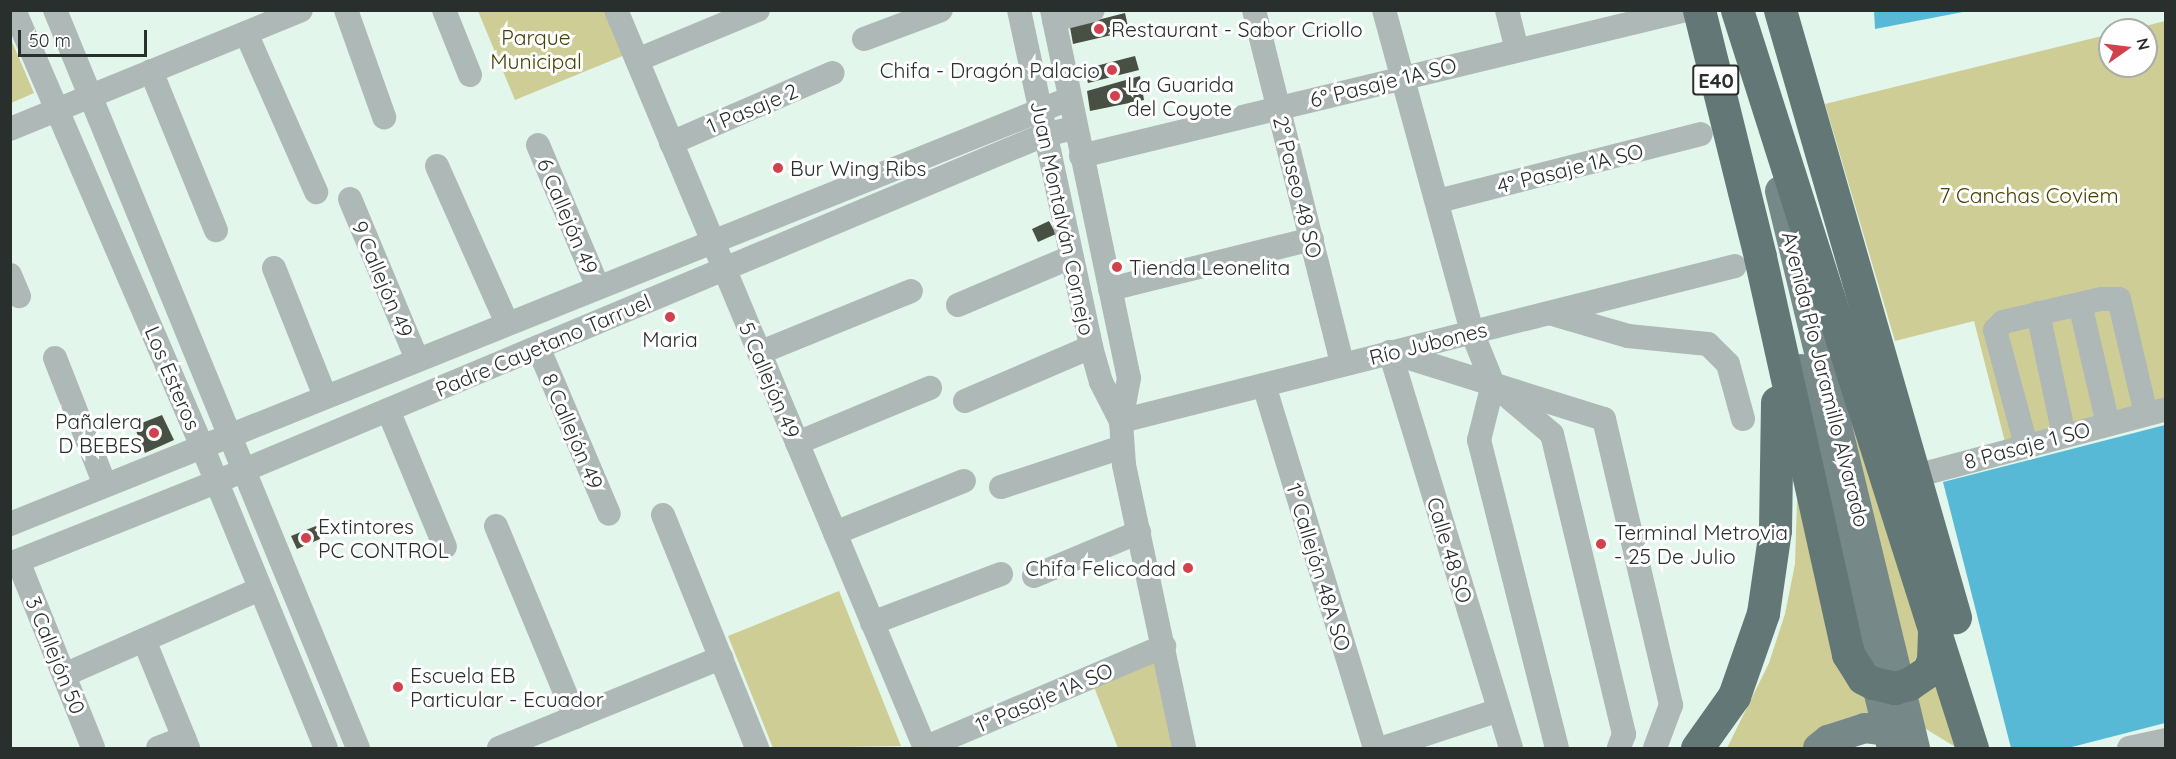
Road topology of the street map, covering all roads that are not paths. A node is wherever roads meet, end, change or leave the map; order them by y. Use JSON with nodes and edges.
{"nodes":[{"id":1,"x":14,"y":10,"type":"edge"},
{"id":2,"x":55,"y":10,"type":"edge"},
{"id":3,"x":301,"y":10,"type":"edge"},
{"id":4,"x":346,"y":10,"type":"edge"},
{"id":5,"x":444,"y":10,"type":"edge"},
{"id":6,"x":616,"y":10,"type":"edge"},
{"id":7,"x":758,"y":10,"type":"edge"},
{"id":8,"x":941,"y":10,"type":"edge"},
{"id":9,"x":1018,"y":10,"type":"edge"},
{"id":10,"x":1094,"y":10,"type":"edge"},
{"id":11,"x":1254,"y":10,"type":"edge"},
{"id":12,"x":1384,"y":10,"type":"edge"},
{"id":13,"x":1507,"y":10,"type":"edge"},
{"id":14,"x":1686,"y":10,"type":"edge"},
{"id":15,"x":1699,"y":10,"type":"edge"},
{"id":16,"x":1736,"y":10,"type":"edge"},
{"id":17,"x":1780,"y":10,"type":"edge"},
{"id":18,"x":1053,"y":15,"type":"edge"},
{"id":19,"x":246,"y":33,"type":"junction"},
{"id":20,"x":864,"y":39,"type":"dead end"},
{"id":21,"x":1517,"y":50,"type":"junction"},
{"id":22,"x":637,"y":60,"type":"junction"},
{"id":23,"x":151,"y":71,"type":"junction"},
{"id":24,"x":832,"y":73,"type":"dead end"},
{"id":25,"x":470,"y":75,"type":"dead end"},
{"id":26,"x":1401,"y":77,"type":"junction"},
{"id":27,"x":90,"y":96,"type":"junction"},
{"id":28,"x":1069,"y":99,"type":"junction"},
{"id":29,"x":1278,"y":108,"type":"junction"},
{"id":30,"x":57,"y":110,"type":"junction"},
{"id":31,"x":1040,"y":110,"type":"junction"},
{"id":32,"x":384,"y":117,"type":"dead end"},
{"id":33,"x":1075,"y":128,"type":"junction"},
{"id":34,"x":10,"y":129,"type":"edge"},
{"id":35,"x":1701,"y":134,"type":"dead end"},
{"id":36,"x":1044,"y":135,"type":"junction"},
{"id":37,"x":671,"y":143,"type":"junction"},
{"id":38,"x":538,"y":145,"type":"dead end"},
{"id":39,"x":1733,"y":150,"type":"junction"},
{"id":40,"x":1080,"y":156,"type":"junction"},
{"id":41,"x":437,"y":166,"type":"dead end"},
{"id":42,"x":316,"y":192,"type":"dead end"},
{"id":43,"x":350,"y":199,"type":"dead end"},
{"id":44,"x":1438,"y":201,"type":"junction"},
{"id":45,"x":216,"y":230,"type":"dead end"},
{"id":46,"x":1312,"y":239,"type":"junction"},
{"id":47,"x":712,"y":241,"type":"junction"},
{"id":48,"x":1071,"y":257,"type":"junction"},
{"id":49,"x":1747,"y":262,"type":"junction"},
{"id":50,"x":274,"y":268,"type":"dead end"},
{"id":51,"x":724,"y":269,"type":"junction"},
{"id":52,"x":598,"y":287,"type":"junction"},
{"id":53,"x":1110,"y":289,"type":"junction"},
{"id":54,"x":911,"y":291,"type":"dead end"},
{"id":55,"x":2080,"y":304,"type":"junction"},
{"id":56,"x":958,"y":305,"type":"dead end"},
{"id":57,"x":1549,"y":313,"type":"junction"},
{"id":58,"x":2038,"y":313,"type":"junction"},
{"id":59,"x":507,"y":323,"type":"junction"},
{"id":60,"x":1472,"y":332,"type":"junction"},
{"id":61,"x":1091,"y":346,"type":"junction"},
{"id":62,"x":538,"y":347,"type":"junction"},
{"id":63,"x":1390,"y":352,"type":"junction"},
{"id":64,"x":759,"y":353,"type":"junction"},
{"id":65,"x":55,"y":358,"type":"dead end"},
{"id":66,"x":417,"y":359,"type":"junction"},
{"id":67,"x":1342,"y":364,"type":"junction"},
{"id":68,"x":1492,"y":384,"type":"junction"},
{"id":69,"x":1264,"y":385,"type":"junction"},
{"id":70,"x":930,"y":388,"type":"dead end"},
{"id":71,"x":325,"y":396,"type":"junction"},
{"id":72,"x":965,"y":401,"type":"dead end"},
{"id":73,"x":388,"y":410,"type":"junction"},
{"id":74,"x":2156,"y":412,"type":"edge"},
{"id":75,"x":1743,"y":419,"type":"dead end"},
{"id":76,"x":1121,"y":422,"type":"junction"},
{"id":77,"x":2108,"y":424,"type":"junction"},
{"id":78,"x":1826,"y":425,"type":"junction"},
{"id":79,"x":228,"y":435,"type":"junction"},
{"id":80,"x":2064,"y":435,"type":"junction"},
{"id":81,"x":797,"y":443,"type":"junction"},
{"id":82,"x":2026,"y":445,"type":"junction"},
{"id":83,"x":201,"y":446,"type":"junction"},
{"id":84,"x":1122,"y":447,"type":"junction"},
{"id":85,"x":243,"y":470,"type":"junction"},
{"id":86,"x":964,"y":481,"type":"dead end"},
{"id":87,"x":216,"y":482,"type":"junction"},
{"id":88,"x":1890,"y":483,"type":"junction"},
{"id":89,"x":105,"y":485,"type":"junction"},
{"id":90,"x":1001,"y":487,"type":"dead end"},
{"id":91,"x":609,"y":514,"type":"dead end"},
{"id":92,"x":663,"y":515,"type":"dead end"},
{"id":93,"x":12,"y":517,"type":"edge"},
{"id":94,"x":496,"y":526,"type":"dead end"},
{"id":95,"x":1139,"y":532,"type":"junction"},
{"id":96,"x":835,"y":533,"type":"junction"},
{"id":97,"x":445,"y":547,"type":"dead end"},
{"id":98,"x":14,"y":562,"type":"edge"},
{"id":99,"x":1001,"y":574,"type":"dead end"},
{"id":100,"x":1034,"y":576,"type":"dead end"},
{"id":101,"x":260,"y":589,"type":"junction"},
{"id":102,"x":872,"y":623,"type":"junction"},
{"id":103,"x":1934,"y":623,"type":"junction"},
{"id":104,"x":144,"y":640,"type":"junction"},
{"id":105,"x":1164,"y":646,"type":"junction"},
{"id":106,"x":721,"y":658,"type":"junction"},
{"id":107,"x":64,"y":675,"type":"junction"},
{"id":108,"x":1734,"y":696,"type":"junction"},
{"id":109,"x":1498,"y":710,"type":"junction"},
{"id":110,"x":575,"y":717,"type":"junction"},
{"id":111,"x":2166,"y":740,"type":"edge"},
{"id":112,"x":186,"y":743,"type":"edge"},
{"id":113,"x":93,"y":748,"type":"edge"},
{"id":114,"x":158,"y":748,"type":"edge"},
{"id":115,"x":326,"y":748,"type":"edge"},
{"id":116,"x":358,"y":748,"type":"edge"},
{"id":117,"x":499,"y":748,"type":"edge"},
{"id":118,"x":757,"y":748,"type":"edge"},
{"id":119,"x":925,"y":748,"type":"edge"},
{"id":120,"x":1184,"y":748,"type":"edge"},
{"id":121,"x":1375,"y":748,"type":"edge"},
{"id":122,"x":1383,"y":748,"type":"edge"},
{"id":123,"x":1511,"y":748,"type":"edge"},
{"id":124,"x":1557,"y":748,"type":"edge"},
{"id":125,"x":1619,"y":748,"type":"edge"},
{"id":126,"x":1655,"y":748,"type":"edge"},
{"id":127,"x":1697,"y":748,"type":"edge"},
{"id":128,"x":1708,"y":748,"type":"edge"},
{"id":129,"x":1818,"y":748,"type":"edge"},
{"id":130,"x":1892,"y":748,"type":"edge"},
{"id":131,"x":1915,"y":748,"type":"edge"},
{"id":132,"x":1935,"y":748,"type":"edge"},
{"id":133,"x":1972,"y":748,"type":"edge"},
{"id":134,"x":2129,"y":748,"type":"edge"}],
"edges":[{"from":1,"to":30,"type":"street","name":"Los Esteros"},
{"from":2,"to":27,"type":"street","name":"Los Esteros"},
{"from":3,"to":19,"type":"street"},
{"from":4,"to":32,"type":"street"},
{"from":5,"to":25,"type":"street"},
{"from":6,"to":22,"type":"street","name":"5 Callejón 49"},
{"from":7,"to":22,"type":"street"},
{"from":8,"to":20,"type":"street"},
{"from":9,"to":31,"type":"street","name":"Juan Montalván Cornejo"},
{"from":10,"to":18,"type":"street"},
{"from":11,"to":29,"type":"street","name":"2° Paseo 48 SO"},
{"from":12,"to":26,"type":"street"},
{"from":13,"to":21,"type":"street"},
{"from":14,"to":21,"type":"street","name":"6° Pasaje 1A SO"},
{"from":15,"to":39,"type":"highway","number":"E40"},
{"from":16,"to":78,"type":"main road","name":"Avenida Pío Jaramillo Alvarado"},
{"from":16,"to":88,"type":"highway"},
{"from":17,"to":133,"type":"highway"},
{"from":18,"to":28,"type":"street","name":"Juan Montalván Cornejo"},
{"from":19,"to":23,"type":"street"},
{"from":19,"to":42,"type":"street"},
{"from":21,"to":26,"type":"street","name":"6° Pasaje 1A SO"},
{"from":22,"to":37,"type":"street","name":"5 Callejón 49"},
{"from":23,"to":27,"type":"street"},
{"from":23,"to":45,"type":"street"},
{"from":24,"to":37,"type":"street","name":"1 Pasaje 2"},
{"from":26,"to":29,"type":"street","name":"6° Pasaje 1A SO"},
{"from":26,"to":44,"type":"street"},
{"from":27,"to":30,"type":"street"},
{"from":27,"to":79,"type":"street","name":"Los Esteros"},
{"from":28,"to":31,"type":"street","name":"Padre Cayetano Tarruel"},
{"from":28,"to":33,"type":"street","name":"Juan Montalván Cornejo"},
{"from":29,"to":40,"type":"street","name":"6° Pasaje 1A SO"},
{"from":29,"to":46,"type":"street","name":"2° Paseo 48 SO"},
{"from":30,"to":34,"type":"street"},
{"from":30,"to":83,"type":"street","name":"Los Esteros"},
{"from":31,"to":36,"type":"street","name":"Juan Montalván Cornejo"},
{"from":31,"to":47,"type":"street","name":"Padre Cayetano Tarruel"},
{"from":33,"to":36,"type":"street","name":"Padre Cayetano Tarruel"},
{"from":33,"to":40,"type":"street","name":"Juan Montalván Cornejo"},
{"from":35,"to":44,"type":"street","name":"4° Pasaje 1A SO"},
{"from":36,"to":48,"type":"street","name":"Juan Montalván Cornejo"},
{"from":36,"to":51,"type":"street","name":"Padre Cayetano Tarruel"},
{"from":37,"to":47,"type":"street","name":"5 Callejón 49"},
{"from":38,"to":52,"type":"street","name":"6 Callejón 49"},
{"from":39,"to":49,"type":"highway"},
{"from":39,"to":78,"type":"main road","name":"Avenida Pío Jaramillo Alvarado"},
{"from":40,"to":53,"type":"street","name":"Juan Montalván Cornejo"},
{"from":41,"to":59,"type":"street"},
{"from":43,"to":66,"type":"street","name":"9 Callejón 49"},
{"from":44,"to":60,"type":"street"},
{"from":46,"to":53,"type":"street"},
{"from":46,"to":67,"type":"street","name":"2° Paseo 48 SO"},
{"from":47,"to":51,"type":"street","name":"5 Callejón 49"},
{"from":47,"to":52,"type":"street","name":"Padre Cayetano Tarruel"},
{"from":48,"to":56,"type":"street"},
{"from":48,"to":61,"type":"street","name":"Juan Montalván Cornejo"},
{"from":49,"to":57,"type":"street","name":"Río Jubones"},
{"from":49,"to":103,"type":"highway"},
{"from":49,"to":108,"type":"highway"},
{"from":50,"to":71,"type":"street"},
{"from":51,"to":62,"type":"street","name":"Padre Cayetano Tarruel"},
{"from":51,"to":64,"type":"street","name":"5 Callejón 49"},
{"from":52,"to":59,"type":"street","name":"Padre Cayetano Tarruel"},
{"from":53,"to":76,"type":"street","name":"Juan Montalván Cornejo"},
{"from":54,"to":64,"type":"street"},
{"from":55,"to":58,"type":"street"},
{"from":55,"to":74,"type":"street"},
{"from":55,"to":77,"type":"street"},
{"from":57,"to":60,"type":"street","name":"Río Jubones"},
{"from":57,"to":75,"type":"street"},
{"from":58,"to":80,"type":"street"},
{"from":58,"to":82,"type":"street"},
{"from":59,"to":66,"type":"street","name":"Padre Cayetano Tarruel"},
{"from":60,"to":63,"type":"street","name":"Río Jubones"},
{"from":60,"to":68,"type":"street"},
{"from":61,"to":72,"type":"street"},
{"from":61,"to":76,"type":"street","name":"Juan Montalván Cornejo"},
{"from":62,"to":73,"type":"street","name":"Padre Cayetano Tarruel"},
{"from":62,"to":91,"type":"street","name":"8 Callejón 49"},
{"from":63,"to":67,"type":"street","name":"Río Jubones"},
{"from":63,"to":68,"type":"street"},
{"from":63,"to":109,"type":"street","name":"Calle 48 SO"},
{"from":64,"to":81,"type":"street","name":"5 Callejón 49"},
{"from":65,"to":89,"type":"street"},
{"from":66,"to":71,"type":"street","name":"Padre Cayetano Tarruel"},
{"from":67,"to":69,"type":"street","name":"Río Jubones"},
{"from":68,"to":124,"type":"street"},
{"from":68,"to":125,"type":"street"},
{"from":68,"to":126,"type":"street"},
{"from":69,"to":76,"type":"street","name":"Río Jubones"},
{"from":69,"to":121,"type":"street","name":"1° Callejón 48A SO"},
{"from":70,"to":81,"type":"street"},
{"from":71,"to":79,"type":"street","name":"Padre Cayetano Tarruel"},
{"from":73,"to":85,"type":"street","name":"Padre Cayetano Tarruel"},
{"from":73,"to":97,"type":"street"},
{"from":74,"to":77,"type":"street","name":"8 Pasaje 1 SO"},
{"from":76,"to":84,"type":"street","name":"Juan Montalván Cornejo"},
{"from":77,"to":80,"type":"street","name":"8 Pasaje 1 SO"},
{"from":78,"to":130,"type":"main road","name":"Avenida Pío Jaramillo Alvarado"},
{"from":78,"to":131,"type":"main road","name":"Avenida Pío Jaramillo Alvarado"},
{"from":79,"to":83,"type":"street","name":"Padre Cayetano Tarruel"},
{"from":79,"to":85,"type":"street","name":"Los Esteros"},
{"from":80,"to":82,"type":"street","name":"8 Pasaje 1 SO"},
{"from":81,"to":96,"type":"street","name":"5 Callejón 49"},
{"from":82,"to":88,"type":"street","name":"8 Pasaje 1 SO"},
{"from":83,"to":87,"type":"street","name":"Los Esteros"},
{"from":83,"to":89,"type":"street","name":"Padre Cayetano Tarruel"},
{"from":84,"to":90,"type":"street"},
{"from":84,"to":95,"type":"street","name":"Juan Montalván Cornejo"},
{"from":85,"to":87,"type":"street","name":"Padre Cayetano Tarruel"},
{"from":85,"to":116,"type":"street","name":"Los Esteros"},
{"from":86,"to":96,"type":"street"},
{"from":87,"to":98,"type":"street","name":"Padre Cayetano Tarruel"},
{"from":87,"to":101,"type":"street","name":"Los Esteros"},
{"from":88,"to":103,"type":"highway"},
{"from":89,"to":93,"type":"street","name":"Padre Cayetano Tarruel"},
{"from":92,"to":106,"type":"street"},
{"from":94,"to":110,"type":"street"},
{"from":95,"to":100,"type":"street"},
{"from":95,"to":105,"type":"street","name":"Juan Montalván Cornejo"},
{"from":96,"to":102,"type":"street","name":"5 Callejón 49"},
{"from":98,"to":107,"type":"street","name":"3 Callejón 50"},
{"from":99,"to":102,"type":"street"},
{"from":101,"to":104,"type":"street"},
{"from":101,"to":115,"type":"street","name":"Los Esteros"},
{"from":102,"to":119,"type":"street","name":"5 Callejón 49"},
{"from":103,"to":133,"type":"highway"},
{"from":104,"to":107,"type":"street"},
{"from":104,"to":112,"type":"street"},
{"from":105,"to":119,"type":"street","name":"1° Pasaje 1A SO"},
{"from":105,"to":120,"type":"street","name":"Juan Montalván Cornejo"},
{"from":106,"to":110,"type":"street"},
{"from":106,"to":118,"type":"street"},
{"from":107,"to":113,"type":"street","name":"3 Callejón 50"},
{"from":108,"to":127,"type":"highway"},
{"from":108,"to":128,"type":"main road"},
{"from":109,"to":122,"type":"street"},
{"from":109,"to":123,"type":"street","name":"Calle 48 SO"},
{"from":110,"to":117,"type":"street"},
{"from":111,"to":134,"type":"street"},
{"from":112,"to":114,"type":"street"},
{"from":129,"to":132,"type":"main road"}]}
